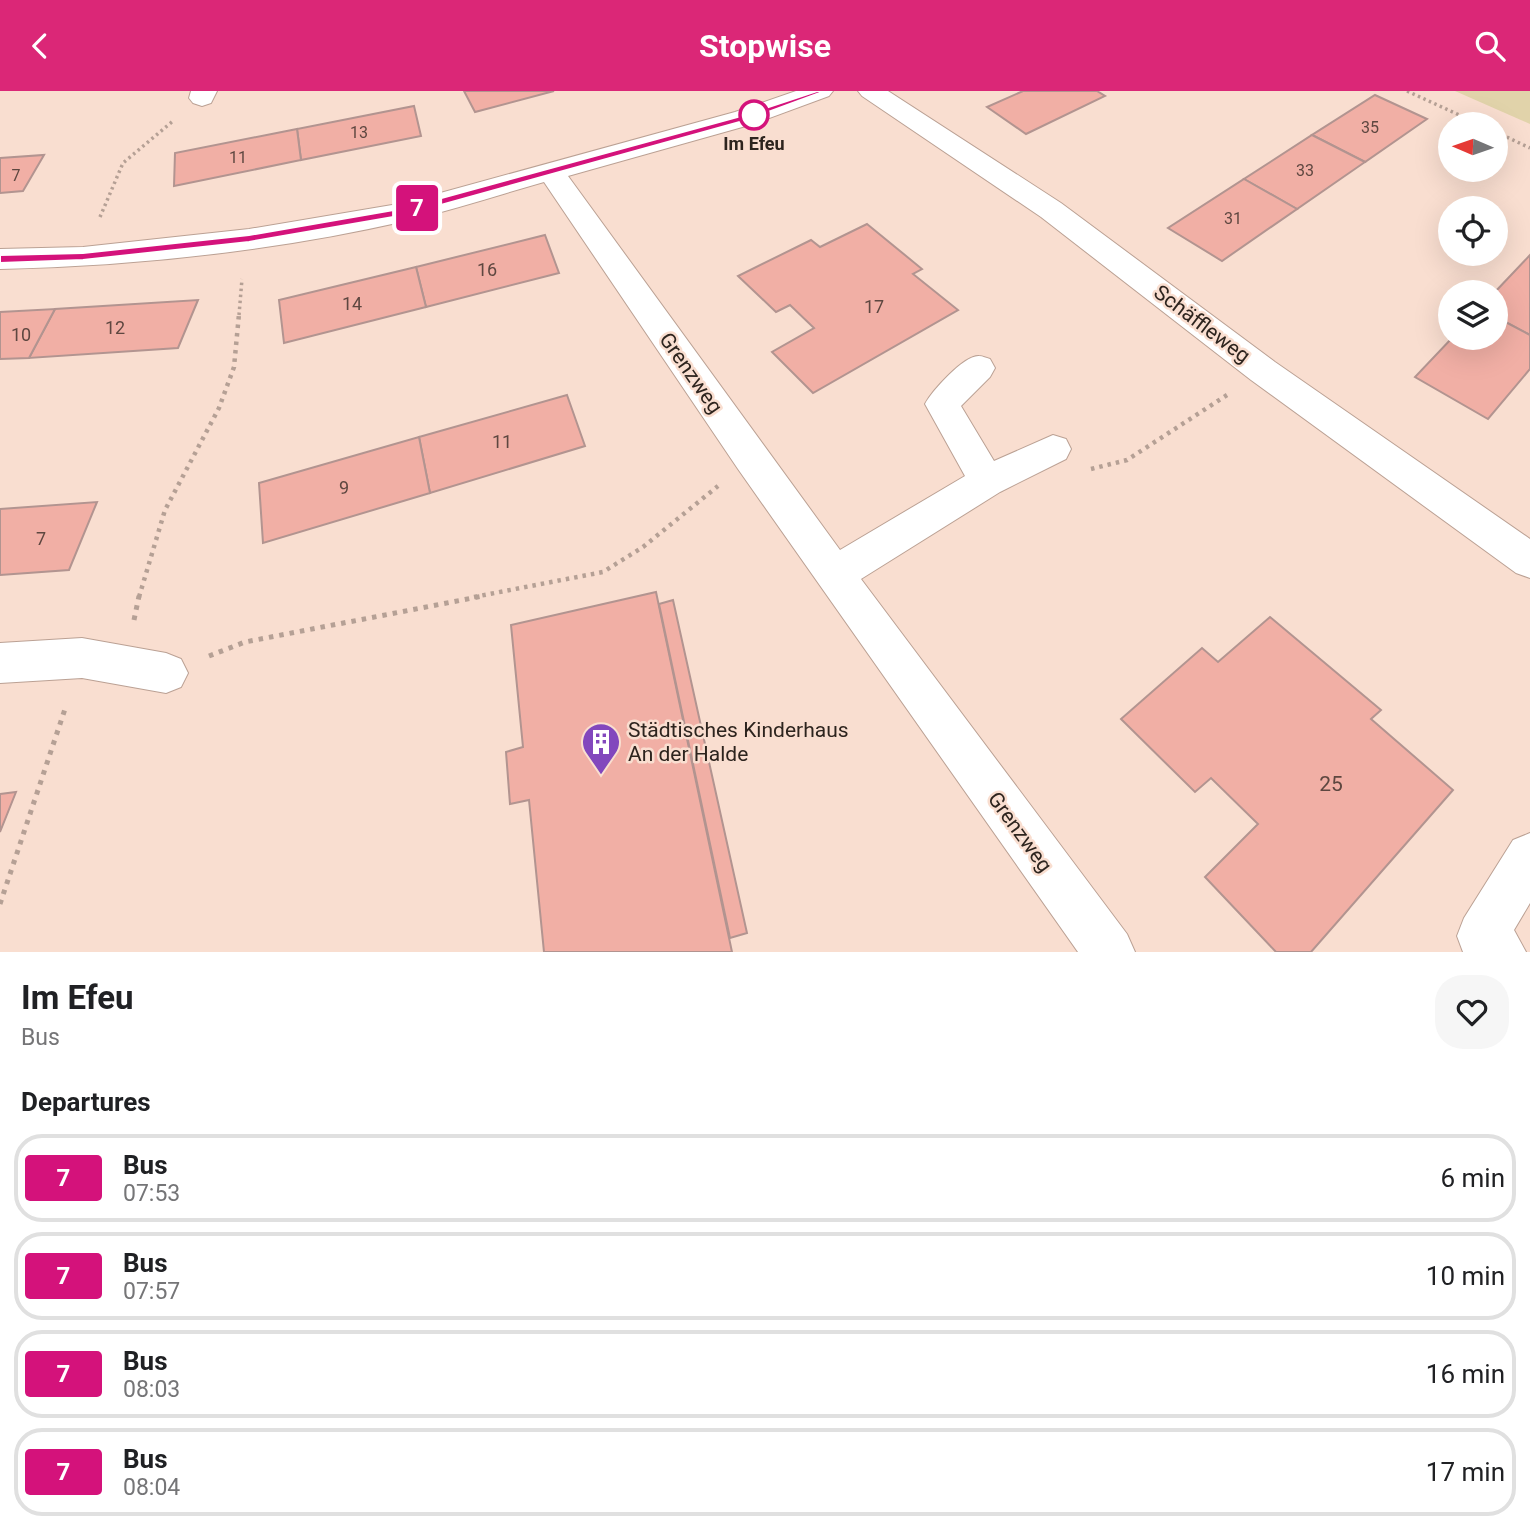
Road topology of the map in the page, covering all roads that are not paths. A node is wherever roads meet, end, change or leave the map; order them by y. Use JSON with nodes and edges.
{"nodes":[{"id":1,"x":820,"y":91,"type":"edge"},
{"id":2,"x":871,"y":91,"type":"edge"},
{"id":3,"x":550,"y":170,"type":"junction"},
{"id":4,"x":0,"y":259,"type":"edge"},
{"id":5,"x":978,"y":368,"type":"dead end"},
{"id":6,"x":1054,"y":449,"type":"dead end"},
{"id":7,"x":987,"y":481,"type":"junction"},
{"id":8,"x":1530,"y":561,"type":"edge"},
{"id":9,"x":835,"y":574,"type":"junction"},
{"id":10,"x":0,"y":663,"type":"edge"},
{"id":11,"x":166,"y":673,"type":"road end"},
{"id":12,"x":1530,"y":857,"type":"edge"},
{"id":13,"x":1491,"y":944,"type":"edge"},
{"id":14,"x":1110,"y":952,"type":"edge"}],
"edges":[{"from":1,"to":3,"type":"street"},
{"from":2,"to":8,"type":"street","name":"Schäffleweg"},
{"from":3,"to":4,"type":"street"},
{"from":3,"to":9,"type":"street","name":"Grenzweg"},
{"from":5,"to":7,"type":"street"},
{"from":6,"to":7,"type":"street"},
{"from":7,"to":9,"type":"street"},
{"from":9,"to":14,"type":"street","name":"Grenzweg"},
{"from":10,"to":11,"type":"street"},
{"from":12,"to":13,"type":"street"}]}
